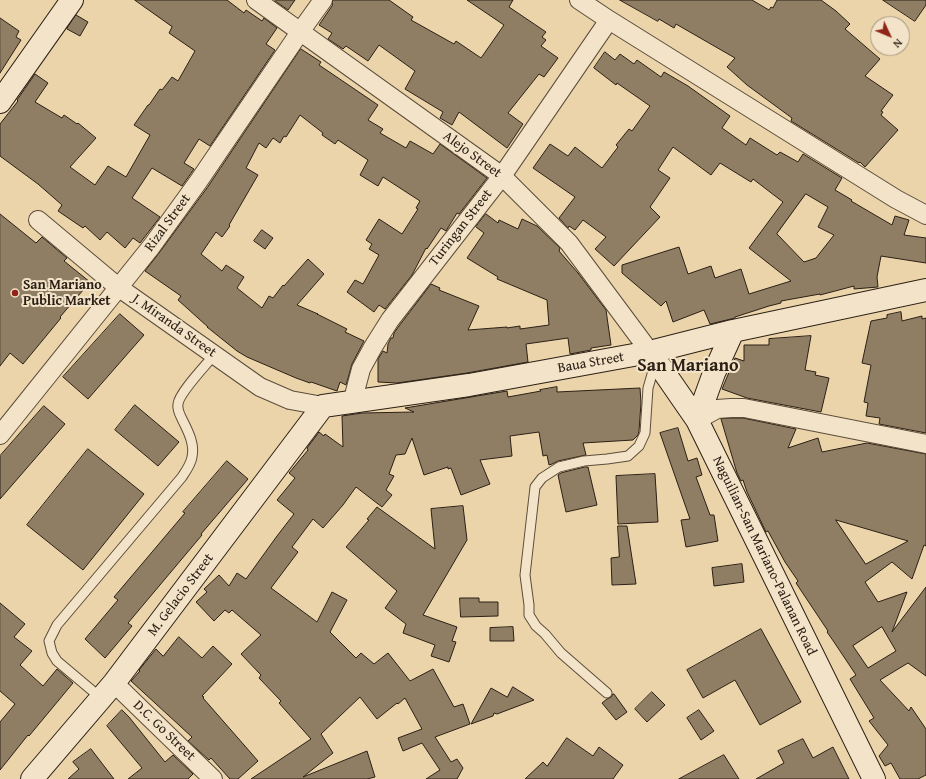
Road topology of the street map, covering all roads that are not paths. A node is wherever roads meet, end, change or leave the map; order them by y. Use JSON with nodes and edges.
{"nodes":[{"id":1,"x":72,"y":0,"type":"edge"},
{"id":2,"x":256,"y":0,"type":"edge"},
{"id":3,"x":323,"y":0,"type":"edge"},
{"id":4,"x":579,"y":0,"type":"edge"},
{"id":5,"x":609,"y":20,"type":"junction"},
{"id":6,"x":300,"y":32,"type":"junction"},
{"id":7,"x":0,"y":102,"type":"edge"},
{"id":8,"x":502,"y":176,"type":"junction"},
{"id":9,"x":926,"y":215,"type":"edge"},
{"id":10,"x":38,"y":220,"type":"dead end"},
{"id":11,"x":118,"y":287,"type":"junction"},
{"id":12,"x":926,"y":290,"type":"edge"},
{"id":13,"x":733,"y":331,"type":"junction"},
{"id":14,"x":214,"y":355,"type":"junction"},
{"id":15,"x":653,"y":356,"type":"junction"},
{"id":16,"x":352,"y":402,"type":"junction"},
{"id":17,"x":323,"y":406,"type":"junction"},
{"id":18,"x":697,"y":420,"type":"junction"},
{"id":19,"x":0,"y":435,"type":"edge"},
{"id":20,"x":926,"y":444,"type":"edge"},
{"id":21,"x":108,"y":690,"type":"junction"},
{"id":22,"x":607,"y":693,"type":"dead end"},
{"id":23,"x":32,"y":779,"type":"edge"},
{"id":24,"x":213,"y":779,"type":"edge"},
{"id":25,"x":874,"y":779,"type":"edge"}],
"edges":[{"from":1,"to":7,"type":"street"},
{"from":2,"to":6,"type":"street","name":"Alejo Street"},
{"from":3,"to":6,"type":"street","name":"Rizal Street"},
{"from":4,"to":5,"type":"street"},
{"from":5,"to":8,"type":"street","name":"Turingan Street"},
{"from":5,"to":9,"type":"street"},
{"from":6,"to":8,"type":"street","name":"Alejo Street"},
{"from":6,"to":11,"type":"street","name":"Rizal Street"},
{"from":8,"to":15,"type":"street","name":"Alejo Street"},
{"from":8,"to":16,"type":"street","name":"Turingan Street"},
{"from":10,"to":11,"type":"street","name":"J. Miranda Street"},
{"from":11,"to":14,"type":"street","name":"J. Miranda Street"},
{"from":11,"to":19,"type":"street","name":"Rizal Street"},
{"from":12,"to":13,"type":"street","name":"Baua Street"},
{"from":13,"to":15,"type":"street","name":"Baua Street"},
{"from":13,"to":18,"type":"street"},
{"from":14,"to":17,"type":"street","name":"J. Miranda Street"},
{"from":14,"to":21,"type":"lane"},
{"from":15,"to":16,"type":"street","name":"Baua Street"},
{"from":15,"to":18,"type":"street","name":"Naguilian-San Mariano-Palanan Road"},
{"from":15,"to":22,"type":"lane"},
{"from":16,"to":17,"type":"street","name":"Baua Street"},
{"from":17,"to":21,"type":"street","name":"M. Gelacio Street"},
{"from":18,"to":20,"type":"street"},
{"from":18,"to":25,"type":"street","name":"Naguilian-San Mariano-Palanan Road"},
{"from":21,"to":23,"type":"street","name":"M. Gelacio Street"},
{"from":21,"to":24,"type":"street","name":"D.C. Go Street"}]}
